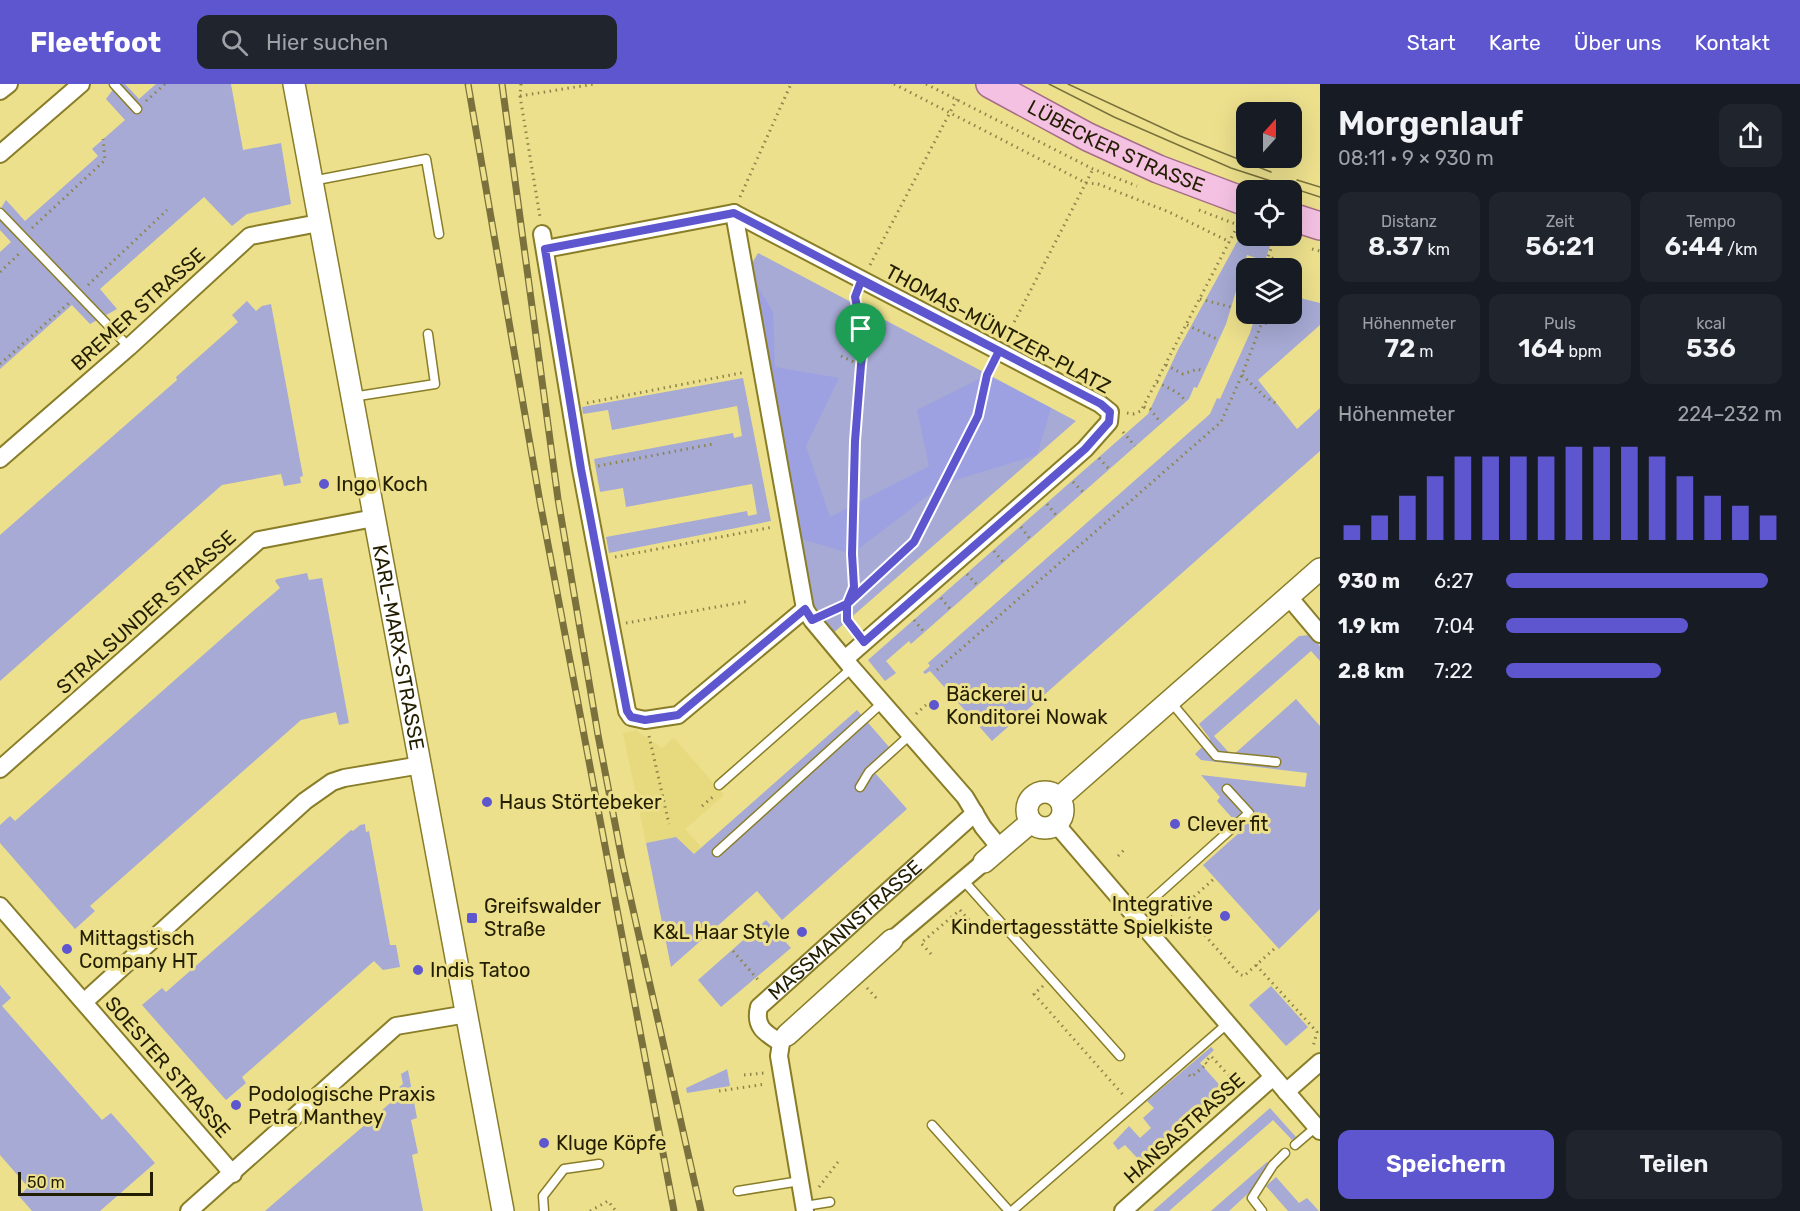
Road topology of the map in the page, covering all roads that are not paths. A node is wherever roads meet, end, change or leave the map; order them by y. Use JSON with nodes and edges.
{"nodes":[{"id":1,"x":9,"y":84,"type":"edge"},
{"id":2,"x":81,"y":84,"type":"edge"},
{"id":3,"x":114,"y":84,"type":"edge"},
{"id":4,"x":294,"y":84,"type":"edge"},
{"id":5,"x":990,"y":84,"type":"edge"},
{"id":6,"x":0,"y":91,"type":"edge"},
{"id":7,"x":136,"y":109,"type":"road end"},
{"id":8,"x":0,"y":154,"type":"edge"},
{"id":9,"x":312,"y":182,"type":"junction"},
{"id":10,"x":1236,"y":211,"type":"edge"},
{"id":11,"x":0,"y":213,"type":"edge"},
{"id":12,"x":734,"y":213,"type":"junction"},
{"id":13,"x":319,"y":223,"type":"junction"},
{"id":14,"x":1302,"y":226,"type":"edge"},
{"id":15,"x":1320,"y":226,"type":"edge"},
{"id":16,"x":439,"y":234,"type":"dead end"},
{"id":17,"x":428,"y":334,"type":"dead end"},
{"id":18,"x":129,"y":347,"type":"junction"},
{"id":19,"x":352,"y":397,"type":"junction"},
{"id":20,"x":1,"y":457,"type":"edge"},
{"id":21,"x":374,"y":518,"type":"junction"},
{"id":22,"x":1320,"y":569,"type":"edge"},
{"id":23,"x":1288,"y":596,"type":"junction"},
{"id":24,"x":808,"y":615,"type":"junction"},
{"id":25,"x":1320,"y":634,"type":"edge"},
{"id":26,"x":848,"y":664,"type":"junction"},
{"id":27,"x":1169,"y":700,"type":"junction"},
{"id":28,"x":882,"y":703,"type":"junction"},
{"id":29,"x":910,"y":735,"type":"junction"},
{"id":30,"x":1276,"y":762,"type":"dead end"},
{"id":31,"x":421,"y":765,"type":"junction"},
{"id":32,"x":0,"y":770,"type":"edge"},
{"id":33,"x":718,"y":785,"type":"dead end"},
{"id":34,"x":860,"y":788,"type":"dead end"},
{"id":35,"x":1227,"y":789,"type":"dead end"},
{"id":36,"x":1059,"y":798,"type":"junction"},
{"id":37,"x":975,"y":813,"type":"junction"},
{"id":38,"x":1031,"y":822,"type":"junction"},
{"id":39,"x":1056,"y":824,"type":"junction"},
{"id":40,"x":1000,"y":848,"type":"junction"},
{"id":41,"x":717,"y":852,"type":"dead end"},
{"id":42,"x":984,"y":862,"type":"joint"},
{"id":43,"x":963,"y":880,"type":"junction"},
{"id":44,"x":0,"y":906,"type":"edge"},
{"id":45,"x":1134,"y":916,"type":"junction"},
{"id":46,"x":892,"y":940,"type":"joint"},
{"id":47,"x":84,"y":1002,"type":"junction"},
{"id":48,"x":467,"y":1014,"type":"junction"},
{"id":49,"x":1227,"y":1024,"type":"junction"},
{"id":50,"x":784,"y":1039,"type":"junction"},
{"id":51,"x":1120,"y":1056,"type":"dead end"},
{"id":52,"x":1316,"y":1058,"type":"edge"},
{"id":53,"x":1273,"y":1077,"type":"junction"},
{"id":54,"x":1286,"y":1092,"type":"junction"},
{"id":55,"x":932,"y":1125,"type":"dead end"},
{"id":56,"x":1318,"y":1129,"type":"edge"},
{"id":57,"x":1299,"y":1142,"type":"dead end"},
{"id":58,"x":1285,"y":1153,"type":"dead end"},
{"id":59,"x":599,"y":1164,"type":"dead end"},
{"id":60,"x":233,"y":1174,"type":"junction"},
{"id":61,"x":800,"y":1180,"type":"junction"},
{"id":62,"x":738,"y":1191,"type":"dead end"},
{"id":63,"x":830,"y":1202,"type":"dead end"},
{"id":64,"x":805,"y":1209,"type":"edge"},
{"id":65,"x":189,"y":1211,"type":"edge"},
{"id":66,"x":503,"y":1211,"type":"edge"},
{"id":67,"x":544,"y":1211,"type":"edge"},
{"id":68,"x":1010,"y":1211,"type":"edge"},
{"id":69,"x":1122,"y":1211,"type":"edge"},
{"id":70,"x":1262,"y":1211,"type":"edge"}],
"edges":[{"from":1,"to":6,"type":"street"},
{"from":2,"to":8,"type":"street"},
{"from":3,"to":7,"type":"lane"},
{"from":4,"to":9,"type":"street","name":"KARL-MARX-STRASSE"},
{"from":5,"to":10,"type":"main road","name":"LÜBECKER STRASSE"},
{"from":9,"to":13,"type":"street","name":"KARL-MARX-STRASSE"},
{"from":9,"to":16,"type":"lane"},
{"from":11,"to":18,"type":"lane"},
{"from":12,"to":24,"type":"street"},
{"from":12,"to":24,"type":"street"},
{"from":12,"to":26,"type":"street","name":"THOMAS-MÜNTZER-PLATZ"},
{"from":13,"to":18,"type":"street","name":"BREMER STRASSE"},
{"from":13,"to":19,"type":"street","name":"KARL-MARX-STRASSE"},
{"from":14,"to":15,"type":"main road"},
{"from":17,"to":19,"type":"lane"},
{"from":18,"to":20,"type":"street","name":"BREMER STRASSE"},
{"from":19,"to":21,"type":"street","name":"KARL-MARX-STRASSE"},
{"from":21,"to":31,"type":"street","name":"KARL-MARX-STRASSE"},
{"from":21,"to":32,"type":"street","name":"STRALSUNDER STRASSE"},
{"from":22,"to":23,"type":"street"},
{"from":23,"to":25,"type":"street"},
{"from":23,"to":27,"type":"street"},
{"from":24,"to":26,"type":"street"},
{"from":26,"to":28,"type":"street"},
{"from":26,"to":33,"type":"lane"},
{"from":27,"to":30,"type":"lane"},
{"from":27,"to":36,"type":"street"},
{"from":28,"to":29,"type":"street"},
{"from":28,"to":41,"type":"lane"},
{"from":29,"to":34,"type":"lane"},
{"from":29,"to":37,"type":"street"},
{"from":31,"to":47,"type":"street"},
{"from":31,"to":48,"type":"street","name":"KARL-MARX-STRASSE"},
{"from":35,"to":45,"type":"lane"},
{"from":36,"to":38,"type":"street"},
{"from":36,"to":39,"type":"street"},
{"from":37,"to":40,"type":"street"},
{"from":37,"to":50,"type":"street","name":"MASSMANNSTRASSE"},
{"from":38,"to":39,"type":"street"},
{"from":38,"to":40,"type":"street","name":"MASSMANNSTRASSE"},
{"from":39,"to":45,"type":"street"},
{"from":40,"to":42,"type":"street","name":"MASSMANNSTRASSE"},
{"from":42,"to":43,"type":"street","name":"MASSMANNSTRASSE"},
{"from":43,"to":46,"type":"street","name":"MASSMANNSTRASSE"},
{"from":43,"to":51,"type":"lane"},
{"from":44,"to":47,"type":"street","name":"SOESTER STRASSE"},
{"from":45,"to":49,"type":"street"},
{"from":46,"to":50,"type":"street","name":"MASSMANNSTRASSE"},
{"from":47,"to":60,"type":"street","name":"SOESTER STRASSE"},
{"from":48,"to":60,"type":"street"},
{"from":48,"to":66,"type":"street","name":"KARL-MARX-STRASSE"},
{"from":49,"to":53,"type":"street"},
{"from":49,"to":68,"type":"lane"},
{"from":50,"to":61,"type":"street"},
{"from":52,"to":54,"type":"street"},
{"from":53,"to":54,"type":"street"},
{"from":53,"to":69,"type":"street","name":"HANSASTRASSE"},
{"from":54,"to":56,"type":"street"},
{"from":55,"to":68,"type":"lane"},
{"from":56,"to":57,"type":"lane"},
{"from":58,"to":70,"type":"lane"},
{"from":59,"to":67,"type":"lane"},
{"from":60,"to":65,"type":"street"},
{"from":61,"to":62,"type":"lane"},
{"from":61,"to":64,"type":"street"},
{"from":63,"to":64,"type":"lane"}]}
